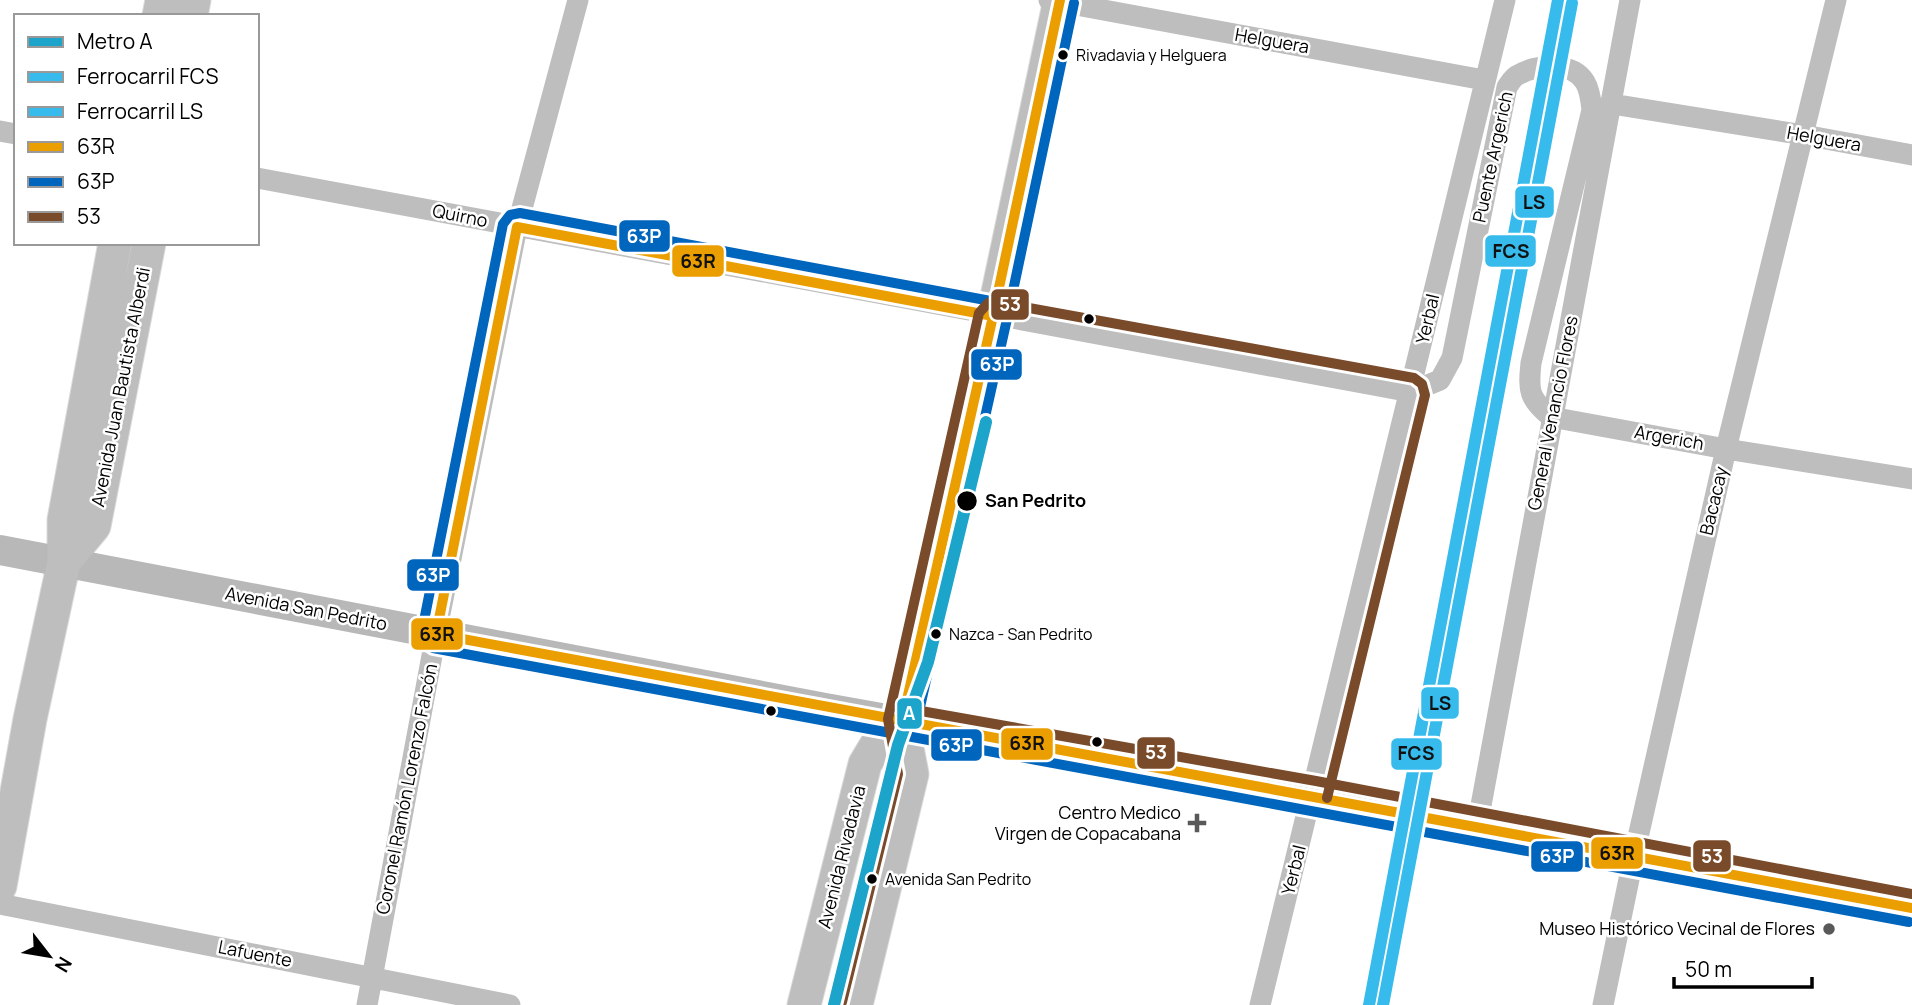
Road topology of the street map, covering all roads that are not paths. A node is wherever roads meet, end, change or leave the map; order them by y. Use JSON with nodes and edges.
{"nodes":[{"id":1,"x":578,"y":0,"type":"edge"},
{"id":2,"x":1505,"y":0,"type":"edge"},
{"id":3,"x":1630,"y":0,"type":"edge"},
{"id":4,"x":1836,"y":0,"type":"edge"},
{"id":5,"x":1056,"y":1,"type":"edge"},
{"id":6,"x":1484,"y":80,"type":"junction"},
{"id":7,"x":1612,"y":104,"type":"junction"},
{"id":8,"x":1804,"y":135,"type":"junction"},
{"id":9,"x":1912,"y":155,"type":"edge"},
{"id":10,"x":259,"y":178,"type":"edge"},
{"id":11,"x":517,"y":227,"type":"junction"},
{"id":12,"x":115,"y":245,"type":"edge"},
{"id":13,"x":149,"y":245,"type":"edge"},
{"id":14,"x":993,"y":316,"type":"junction"},
{"id":15,"x":1411,"y":392,"type":"junction"},
{"id":16,"x":1551,"y":417,"type":"junction"},
{"id":17,"x":1726,"y":449,"type":"junction"},
{"id":18,"x":1912,"y":478,"type":"edge"},
{"id":19,"x":0,"y":550,"type":"edge"},
{"id":20,"x":64,"y":562,"type":"junction"},
{"id":21,"x":436,"y":634,"type":"junction"},
{"id":22,"x":902,"y":722,"type":"junction"},
{"id":23,"x":1312,"y":795,"type":"junction"},
{"id":24,"x":1477,"y":827,"type":"junction"},
{"id":25,"x":1634,"y":855,"type":"junction"},
{"id":26,"x":0,"y":886,"type":"edge"},
{"id":27,"x":0,"y":904,"type":"edge"},
{"id":28,"x":1912,"y":908,"type":"edge"},
{"id":29,"x":372,"y":977,"type":"junction"},
{"id":30,"x":367,"y":1005,"type":"edge"},
{"id":31,"x":510,"y":1005,"type":"edge"},
{"id":32,"x":804,"y":1005,"type":"edge"},
{"id":33,"x":856,"y":1005,"type":"edge"},
{"id":34,"x":1260,"y":1005,"type":"edge"},
{"id":35,"x":1603,"y":1005,"type":"edge"}],
"edges":[{"from":1,"to":11,"type":"street","name":"Coronel Ramón Lorenzo Falcón"},
{"from":2,"to":6,"type":"street","name":"Yerbal"},
{"from":3,"to":7,"type":"street","name":"General Venancio Flores"},
{"from":4,"to":8,"type":"street","name":"Bacacay"},
{"from":5,"to":6,"type":"street","name":"Helguera"},
{"from":5,"to":14,"type":"main road"},
{"from":6,"to":15,"type":"street","name":"Yerbal"},
{"from":7,"to":8,"type":"street","name":"Helguera"},
{"from":7,"to":16,"type":"street","name":"General Venancio Flores"},
{"from":8,"to":9,"type":"street","name":"Helguera"},
{"from":8,"to":17,"type":"street","name":"Bacacay"},
{"from":10,"to":11,"type":"street","name":"Quirno"},
{"from":11,"to":14,"type":"street","name":"Quirno"},
{"from":11,"to":21,"type":"street","name":"Coronel Ramón Lorenzo Falcón"},
{"from":12,"to":20,"type":"main road","name":"Avenida Juan Bautista Alberdi"},
{"from":13,"to":20,"type":"main road","name":"Avenida Juan Bautista Alberdi"},
{"from":14,"to":15,"type":"street"},
{"from":14,"to":22,"type":"main road"},
{"from":15,"to":16,"type":"street","name":"Puente Argerich"},
{"from":15,"to":23,"type":"street","name":"Yerbal"},
{"from":16,"to":17,"type":"street","name":"Argerich"},
{"from":16,"to":24,"type":"street","name":"General Venancio Flores"},
{"from":17,"to":18,"type":"street","name":"Argerich"},
{"from":17,"to":25,"type":"street","name":"Bacacay"},
{"from":19,"to":20,"type":"main road","name":"Avenida San Pedrito"},
{"from":20,"to":21,"type":"main road","name":"Avenida San Pedrito"},
{"from":20,"to":26,"type":"main road","name":"Avenida Juan Bautista Alberdi"},
{"from":21,"to":22,"type":"main road","name":"Avenida San Pedrito"},
{"from":21,"to":29,"type":"street","name":"Coronel Ramón Lorenzo Falcón"},
{"from":22,"to":23,"type":"main road","name":"Avenida San Pedrito"},
{"from":22,"to":32,"type":"main road","name":"Avenida Rivadavia"},
{"from":22,"to":33,"type":"main road"},
{"from":23,"to":24,"type":"main road","name":"Avenida San Pedrito"},
{"from":23,"to":34,"type":"street","name":"Yerbal"},
{"from":24,"to":25,"type":"main road","name":"Avenida San Pedrito"},
{"from":25,"to":28,"type":"main road","name":"Avenida San Pedrito"},
{"from":25,"to":35,"type":"street","name":"Bacacay"},
{"from":27,"to":29,"type":"street","name":"Lafuente"},
{"from":29,"to":30,"type":"street","name":"Coronel Ramón Lorenzo Falcón"},
{"from":29,"to":31,"type":"street","name":"Lafuente"}]}
